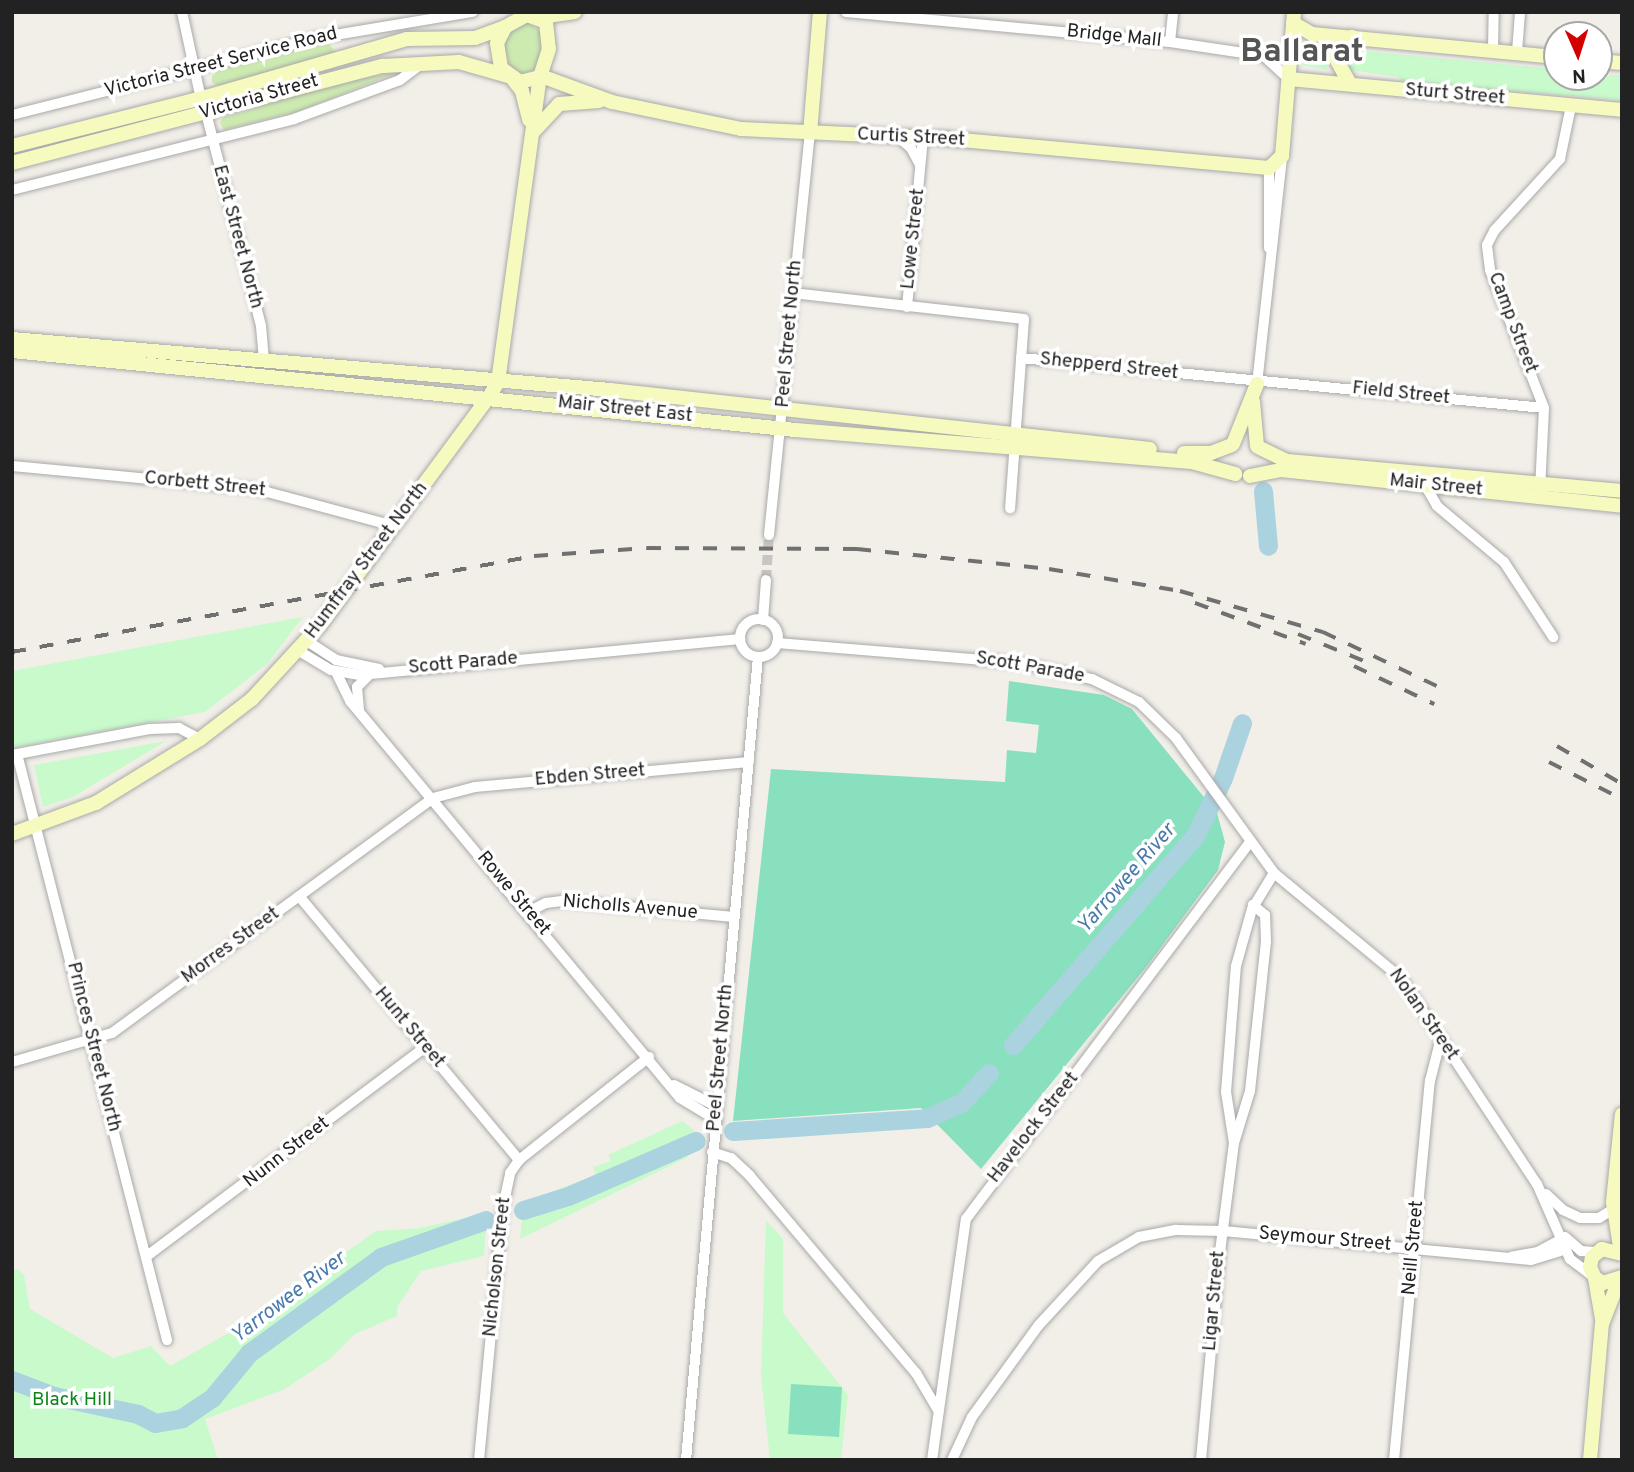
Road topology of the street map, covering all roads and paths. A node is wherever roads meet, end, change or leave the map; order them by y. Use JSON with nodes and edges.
{"nodes":[{"id":1,"x":182,"y":12,"type":"edge"},
{"id":2,"x":473,"y":12,"type":"edge"},
{"id":3,"x":572,"y":12,"type":"edge"},
{"id":4,"x":820,"y":12,"type":"edge"},
{"id":5,"x":846,"y":12,"type":"edge"},
{"id":6,"x":1173,"y":12,"type":"edge"},
{"id":7,"x":1494,"y":12,"type":"edge"},
{"id":8,"x":1520,"y":12,"type":"edge"},
{"id":9,"x":536,"y":16,"type":"edge"},
{"id":10,"x":1294,"y":18,"type":"edge"},
{"id":11,"x":505,"y":27,"type":"junction"},
{"id":12,"x":343,"y":33,"type":"junction"},
{"id":13,"x":1352,"y":37,"type":"junction"},
{"id":14,"x":1170,"y":42,"type":"junction"},
{"id":15,"x":1493,"y":51,"type":"junction"},
{"id":16,"x":1517,"y":52,"type":"junction"},
{"id":17,"x":1543,"y":55,"type":"edge"},
{"id":18,"x":347,"y":56,"type":"junction"},
{"id":19,"x":430,"y":61,"type":"junction"},
{"id":20,"x":194,"y":69,"type":"junction"},
{"id":21,"x":509,"y":76,"type":"junction"},
{"id":22,"x":541,"y":76,"type":"junction"},
{"id":23,"x":1289,"y":79,"type":"junction"},
{"id":24,"x":1350,"y":85,"type":"junction"},
{"id":25,"x":612,"y":102,"type":"junction"},
{"id":26,"x":204,"y":106,"type":"junction"},
{"id":27,"x":1571,"y":106,"type":"junction"},
{"id":28,"x":1622,"y":110,"type":"edge"},
{"id":29,"x":12,"y":115,"type":"edge"},
{"id":30,"x":810,"y":133,"type":"junction"},
{"id":31,"x":897,"y":137,"type":"junction"},
{"id":32,"x":923,"y":138,"type":"junction"},
{"id":33,"x":212,"y":140,"type":"junction"},
{"id":34,"x":12,"y":146,"type":"edge"},
{"id":35,"x":528,"y":149,"type":"junction"},
{"id":36,"x":1282,"y":156,"type":"junction"},
{"id":37,"x":12,"y":163,"type":"edge"},
{"id":38,"x":1269,"y":168,"type":"junction"},
{"id":39,"x":921,"y":172,"type":"junction"},
{"id":40,"x":12,"y":190,"type":"edge"},
{"id":41,"x":1270,"y":272,"type":"junction"},
{"id":42,"x":793,"y":293,"type":"junction"},
{"id":43,"x":907,"y":307,"type":"junction"},
{"id":44,"x":12,"y":339,"type":"edge"},
{"id":45,"x":12,"y":351,"type":"edge"},
{"id":46,"x":1021,"y":358,"type":"junction"},
{"id":47,"x":264,"y":362,"type":"junction"},
{"id":48,"x":498,"y":382,"type":"junction"},
{"id":49,"x":1256,"y":386,"type":"junction"},
{"id":50,"x":489,"y":397,"type":"junction"},
{"id":51,"x":1544,"y":408,"type":"junction"},
{"id":52,"x":782,"y":410,"type":"junction"},
{"id":53,"x":780,"y":428,"type":"junction"},
{"id":54,"x":1015,"y":440,"type":"junction"},
{"id":55,"x":1233,"y":445,"type":"junction"},
{"id":56,"x":1257,"y":446,"type":"junction"},
{"id":57,"x":12,"y":466,"type":"edge"},
{"id":58,"x":1243,"y":475,"type":"junction"},
{"id":59,"x":1425,"y":485,"type":"junction"},
{"id":60,"x":1540,"y":491,"type":"junction"},
{"id":61,"x":1622,"y":491,"type":"edge"},
{"id":62,"x":1622,"y":506,"type":"edge"},
{"id":63,"x":1010,"y":508,"type":"dead end"},
{"id":64,"x":394,"y":526,"type":"junction"},
{"id":65,"x":769,"y":535,"type":"tunnel mouth"},
{"id":66,"x":766,"y":580,"type":"tunnel mouth"},
{"id":67,"x":763,"y":620,"type":"junction"},
{"id":68,"x":1553,"y":637,"type":"dead end"},
{"id":69,"x":740,"y":639,"type":"junction"},
{"id":70,"x":777,"y":643,"type":"junction"},
{"id":71,"x":303,"y":646,"type":"junction"},
{"id":72,"x":758,"y":657,"type":"junction"},
{"id":73,"x":396,"y":670,"type":"junction"},
{"id":74,"x":336,"y":672,"type":"junction"},
{"id":75,"x":369,"y":675,"type":"junction"},
{"id":76,"x":359,"y":710,"type":"junction"},
{"id":77,"x":200,"y":738,"type":"junction"},
{"id":78,"x":15,"y":754,"type":"edge"},
{"id":79,"x":749,"y":762,"type":"junction"},
{"id":80,"x":433,"y":799,"type":"junction"},
{"id":81,"x":36,"y":827,"type":"junction"},
{"id":82,"x":12,"y":834,"type":"edge"},
{"id":83,"x":1250,"y":844,"type":"junction"},
{"id":84,"x":1274,"y":873,"type":"junction"},
{"id":85,"x":299,"y":896,"type":"junction"},
{"id":86,"x":1253,"y":905,"type":"junction"},
{"id":87,"x":528,"y":912,"type":"junction"},
{"id":88,"x":734,"y":917,"type":"junction"},
{"id":89,"x":1441,"y":1038,"type":"junction"},
{"id":90,"x":92,"y":1041,"type":"junction"},
{"id":91,"x":425,"y":1047,"type":"junction"},
{"id":92,"x":649,"y":1057,"type":"junction"},
{"id":93,"x":12,"y":1062,"type":"edge"},
{"id":94,"x":667,"y":1078,"type":"junction"},
{"id":95,"x":716,"y":1106,"type":"junction"},
{"id":96,"x":1622,"y":1114,"type":"edge"},
{"id":97,"x":715,"y":1123,"type":"junction"},
{"id":98,"x":1234,"y":1143,"type":"junction"},
{"id":99,"x":713,"y":1148,"type":"junction"},
{"id":100,"x":519,"y":1160,"type":"junction"},
{"id":101,"x":1537,"y":1184,"type":"junction"},
{"id":102,"x":1613,"y":1206,"type":"junction"},
{"id":103,"x":1223,"y":1231,"type":"junction"},
{"id":104,"x":1564,"y":1240,"type":"junction"},
{"id":105,"x":1415,"y":1249,"type":"junction"},
{"id":106,"x":1598,"y":1251,"type":"junction"},
{"id":107,"x":1621,"y":1254,"type":"edge"},
{"id":108,"x":147,"y":1256,"type":"junction"},
{"id":109,"x":1594,"y":1277,"type":"junction"},
{"id":110,"x":1621,"y":1278,"type":"edge"},
{"id":111,"x":1602,"y":1324,"type":"junction"},
{"id":112,"x":167,"y":1340,"type":"dead end"},
{"id":113,"x":916,"y":1373,"type":"junction"},
{"id":114,"x":943,"y":1385,"type":"junction"},
{"id":115,"x":938,"y":1410,"type":"junction"},
{"id":116,"x":479,"y":1460,"type":"edge"},
{"id":117,"x":686,"y":1460,"type":"edge"},
{"id":118,"x":932,"y":1460,"type":"edge"},
{"id":119,"x":952,"y":1460,"type":"edge"},
{"id":120,"x":1201,"y":1460,"type":"edge"},
{"id":121,"x":1394,"y":1460,"type":"edge"},
{"id":122,"x":1590,"y":1460,"type":"edge"}],
"edges":[{"from":1,"to":20,"type":"street","name":"East Street North"},
{"from":2,"to":12,"type":"street","name":"Victoria Street Service Road"},
{"from":3,"to":9,"type":"street"},
{"from":4,"to":30,"type":"street"},
{"from":5,"to":14,"type":"street","name":"Bridge Mall"},
{"from":6,"to":14,"type":"street"},
{"from":7,"to":15,"type":"street"},
{"from":8,"to":16,"type":"street"},
{"from":9,"to":11,"type":"street"},
{"from":9,"to":22,"type":"street"},
{"from":10,"to":13,"type":"street"},
{"from":10,"to":23,"type":"street"},
{"from":11,"to":18,"type":"street","name":"Victoria Street"},
{"from":11,"to":21,"type":"street"},
{"from":12,"to":18,"type":"street"},
{"from":12,"to":20,"type":"street","name":"Victoria Street Service Road"},
{"from":13,"to":15,"type":"street"},
{"from":13,"to":24,"type":"street"},
{"from":14,"to":23,"type":"street","name":"Bridge Mall"},
{"from":15,"to":16,"type":"street"},
{"from":16,"to":17,"type":"street"},
{"from":18,"to":26,"type":"street","name":"Victoria Street"},
{"from":19,"to":21,"type":"street","name":"Victoria Street"},
{"from":19,"to":26,"type":"street","name":"Victoria Street"},
{"from":19,"to":33,"type":"street"},
{"from":20,"to":26,"type":"street","name":"East Street North"},
{"from":20,"to":29,"type":"street","name":"Victoria Street Service Road"},
{"from":21,"to":22,"type":"street"},
{"from":21,"to":35,"type":"street","name":"Humffray Street North"},
{"from":22,"to":25,"type":"street","name":"Curtis Street"},
{"from":22,"to":35,"type":"street","name":"Humffray Street North"},
{"from":23,"to":24,"type":"street","name":"Sturt Street"},
{"from":23,"to":36,"type":"street"},
{"from":24,"to":27,"type":"street","name":"Sturt Street"},
{"from":25,"to":30,"type":"street","name":"Curtis Street"},
{"from":25,"to":35,"type":"street"},
{"from":26,"to":33,"type":"street","name":"East Street North"},
{"from":26,"to":34,"type":"street","name":"Victoria Street"},
{"from":26,"to":37,"type":"street","name":"Victoria Street"},
{"from":27,"to":28,"type":"street","name":"Sturt Street"},
{"from":27,"to":51,"type":"street","name":"Camp Street"},
{"from":30,"to":31,"type":"street","name":"Curtis Street"},
{"from":30,"to":42,"type":"street","name":"Peel Street North"},
{"from":31,"to":32,"type":"street","name":"Curtis Street"},
{"from":31,"to":39,"type":"street","name":"Lowe Street"},
{"from":32,"to":38,"type":"street","name":"Curtis Street"},
{"from":32,"to":39,"type":"street","name":"Lowe Street"},
{"from":33,"to":40,"type":"street"},
{"from":33,"to":47,"type":"street","name":"East Street North"},
{"from":35,"to":48,"type":"street","name":"Humffray Street North"},
{"from":36,"to":38,"type":"street"},
{"from":36,"to":41,"type":"street"},
{"from":38,"to":41,"type":"street"},
{"from":39,"to":43,"type":"street","name":"Lowe Street"},
{"from":41,"to":49,"type":"street"},
{"from":42,"to":43,"type":"street","name":"Shepperd Street"},
{"from":42,"to":52,"type":"street","name":"Peel Street North"},
{"from":43,"to":46,"type":"street","name":"Shepperd Street"},
{"from":44,"to":47,"type":"street","name":"Mair Street East"},
{"from":45,"to":50,"type":"street","name":"Mair Street East"},
{"from":46,"to":49,"type":"street","name":"Shepperd Street"},
{"from":46,"to":54,"type":"street"},
{"from":47,"to":48,"type":"street","name":"Mair Street East"},
{"from":48,"to":50,"type":"street","name":"Humffray Street North"},
{"from":48,"to":52,"type":"street","name":"Mair Street East"},
{"from":49,"to":51,"type":"street","name":"Field Street"},
{"from":49,"to":55,"type":"street"},
{"from":49,"to":56,"type":"street"},
{"from":50,"to":53,"type":"street","name":"Mair Street East"},
{"from":50,"to":64,"type":"street","name":"Humffray Street North"},
{"from":51,"to":60,"type":"street","name":"Camp Street"},
{"from":52,"to":53,"type":"street","name":"Peel Street North"},
{"from":52,"to":54,"type":"street","name":"Mair Street East"},
{"from":53,"to":54,"type":"street","name":"Mair Street East"},
{"from":53,"to":65,"type":"street","name":"Peel Street North"},
{"from":54,"to":55,"type":"street","name":"Mair Street East"},
{"from":54,"to":58,"type":"street","name":"Mair Street East"},
{"from":54,"to":63,"type":"street"},
{"from":55,"to":56,"type":"street"},
{"from":55,"to":58,"type":"street"},
{"from":56,"to":58,"type":"street"},
{"from":56,"to":60,"type":"street","name":"Mair Street"},
{"from":57,"to":64,"type":"street","name":"Corbett Street"},
{"from":58,"to":59,"type":"street","name":"Mair Street"},
{"from":59,"to":60,"type":"street","name":"Mair Street"},
{"from":59,"to":68,"type":"street"},
{"from":60,"to":61,"type":"street","name":"Mair Street"},
{"from":60,"to":62,"type":"street","name":"Mair Street"},
{"from":64,"to":71,"type":"street","name":"Humffray Street North"},
{"from":66,"to":67,"type":"street"},
{"from":67,"to":69,"type":"street"},
{"from":67,"to":70,"type":"street"},
{"from":69,"to":72,"type":"street"},
{"from":69,"to":73,"type":"street","name":"Scott Parade"},
{"from":70,"to":72,"type":"street"},
{"from":70,"to":83,"type":"street","name":"Scott Parade"},
{"from":71,"to":73,"type":"street","name":"Scott Parade"},
{"from":71,"to":74,"type":"street","name":"Scott Parade"},
{"from":71,"to":77,"type":"street","name":"Humffray Street North"},
{"from":72,"to":79,"type":"street","name":"Peel Street North"},
{"from":73,"to":75,"type":"street","name":"Scott Parade"},
{"from":74,"to":75,"type":"street","name":"Scott Parade"},
{"from":74,"to":76,"type":"street","name":"Rowe Street"},
{"from":75,"to":76,"type":"street"},
{"from":76,"to":80,"type":"street","name":"Rowe Street"},
{"from":77,"to":78,"type":"street"},
{"from":77,"to":81,"type":"street","name":"Humffray Street North"},
{"from":78,"to":81,"type":"street","name":"Princes Street North"},
{"from":79,"to":80,"type":"street","name":"Ebden Street"},
{"from":79,"to":88,"type":"street","name":"Peel Street North"},
{"from":80,"to":85,"type":"street","name":"Morres Street"},
{"from":80,"to":87,"type":"street","name":"Rowe Street"},
{"from":81,"to":82,"type":"street","name":"Humffray Street North"},
{"from":81,"to":90,"type":"street","name":"Princes Street North"},
{"from":83,"to":84,"type":"street","name":"Nolan Street"},
{"from":83,"to":114,"type":"street","name":"Havelock Street"},
{"from":84,"to":86,"type":"street","name":"Ligar Street"},
{"from":84,"to":89,"type":"street","name":"Nolan Street"},
{"from":85,"to":90,"type":"street","name":"Morres Street"},
{"from":85,"to":91,"type":"street","name":"Hunt Street"},
{"from":86,"to":98,"type":"street","name":"Ligar Street"},
{"from":86,"to":98,"type":"street","name":"Ligar Street"},
{"from":87,"to":88,"type":"street","name":"Nicholls Avenue"},
{"from":87,"to":92,"type":"street","name":"Rowe Street"},
{"from":88,"to":95,"type":"street","name":"Peel Street North"},
{"from":89,"to":101,"type":"street","name":"Nolan Street"},
{"from":89,"to":105,"type":"street","name":"Neill Street"},
{"from":90,"to":93,"type":"street","name":"Morres Street"},
{"from":90,"to":108,"type":"street","name":"Princes Street North"},
{"from":91,"to":100,"type":"street","name":"Hunt Street"},
{"from":91,"to":108,"type":"street","name":"Nunn Street"},
{"from":92,"to":94,"type":"street","name":"Rowe Street"},
{"from":92,"to":100,"type":"street","name":"Nicholson Street"},
{"from":94,"to":95,"type":"street","name":"Rowe Street"},
{"from":94,"to":97,"type":"street","name":"Rowe Street"},
{"from":95,"to":97,"type":"street","name":"Peel Street North"},
{"from":96,"to":102,"type":"street"},
{"from":97,"to":99,"type":"street","name":"Peel Street North"},
{"from":98,"to":103,"type":"street","name":"Ligar Street"},
{"from":99,"to":113,"type":"street"},
{"from":99,"to":117,"type":"street","name":"Peel Street North"},
{"from":100,"to":116,"type":"street","name":"Nicholson Street"},
{"from":101,"to":102,"type":"street","name":"Nolan Street"},
{"from":101,"to":104,"type":"street","name":"Nolan Street"},
{"from":102,"to":106,"type":"street"},
{"from":102,"to":107,"type":"street"},
{"from":103,"to":105,"type":"street","name":"Seymour Street"},
{"from":103,"to":119,"type":"street","name":"Seymour Street"},
{"from":103,"to":120,"type":"street","name":"Ligar Street"},
{"from":104,"to":105,"type":"street","name":"Seymour Street"},
{"from":104,"to":106,"type":"street"},
{"from":104,"to":109,"type":"street","name":"Nolan Street"},
{"from":105,"to":121,"type":"street","name":"Neill Street"},
{"from":106,"to":107,"type":"street"},
{"from":106,"to":109,"type":"street"},
{"from":108,"to":112,"type":"street","name":"Princes Street North"},
{"from":109,"to":110,"type":"street"},
{"from":109,"to":111,"type":"street"},
{"from":110,"to":111,"type":"street"},
{"from":111,"to":122,"type":"street"},
{"from":113,"to":114,"type":"street"},
{"from":113,"to":115,"type":"street"},
{"from":114,"to":115,"type":"street","name":"Havelock Street"},
{"from":115,"to":118,"type":"street","name":"Havelock Street"}]}
